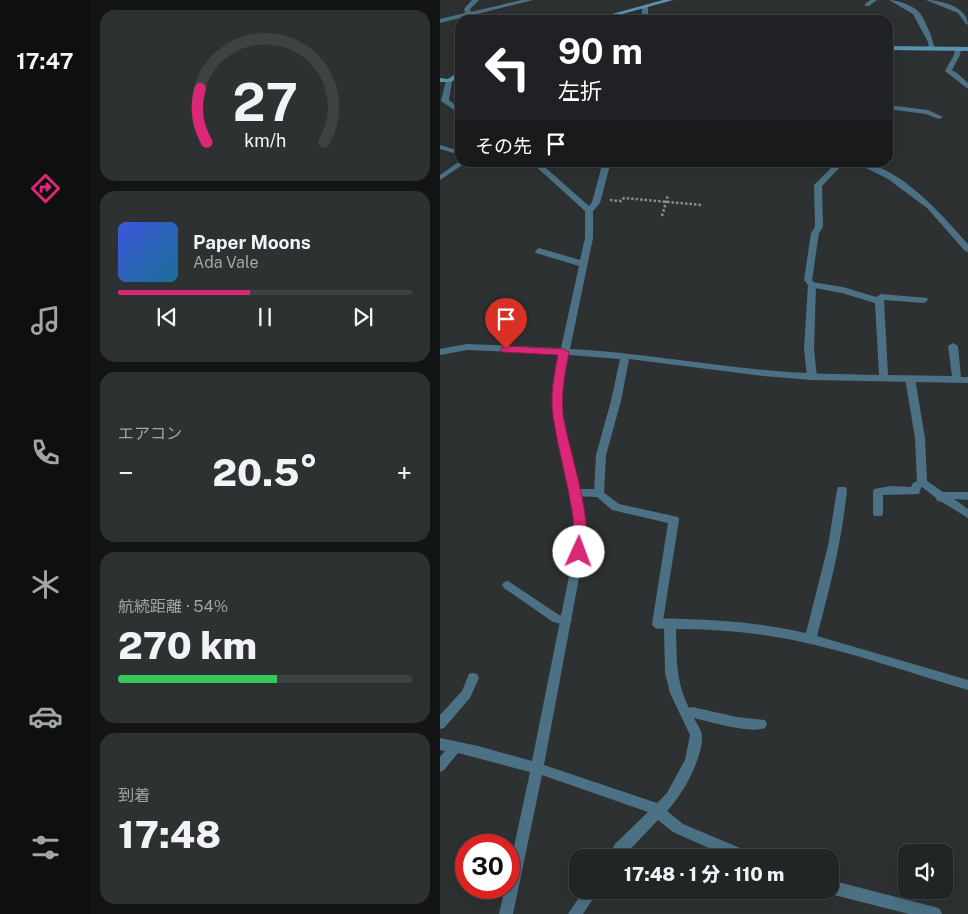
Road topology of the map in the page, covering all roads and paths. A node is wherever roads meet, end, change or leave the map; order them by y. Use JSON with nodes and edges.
{"nodes":[{"id":1,"x":476,"y":0,"type":"edge"},
{"id":2,"x":530,"y":0,"type":"edge"},
{"id":3,"x":670,"y":0,"type":"edge"},
{"id":4,"x":874,"y":0,"type":"edge"},
{"id":5,"x":892,"y":0,"type":"edge"},
{"id":6,"x":930,"y":0,"type":"edge"},
{"id":7,"x":867,"y":5,"type":"dead end"},
{"id":8,"x":644,"y":7,"type":"junction"},
{"id":9,"x":468,"y":14,"type":"junction"},
{"id":10,"x":464,"y":15,"type":"edge"},
{"id":11,"x":613,"y":15,"type":"edge"},
{"id":12,"x":645,"y":15,"type":"edge"},
{"id":13,"x":455,"y":17,"type":"edge"},
{"id":14,"x":440,"y":21,"type":"edge"},
{"id":15,"x":968,"y":23,"type":"edge"},
{"id":16,"x":893,"y":48,"type":"edge"},
{"id":17,"x":932,"y":48,"type":"junction"},
{"id":18,"x":958,"y":48,"type":"junction"},
{"id":19,"x":968,"y":49,"type":"edge"},
{"id":20,"x":455,"y":77,"type":"edge"},
{"id":21,"x":440,"y":80,"type":"edge"},
{"id":22,"x":449,"y":82,"type":"junction"},
{"id":23,"x":455,"y":82,"type":"edge"},
{"id":24,"x":968,"y":87,"type":"edge"},
{"id":25,"x":455,"y":108,"type":"edge"},
{"id":26,"x":893,"y":108,"type":"edge"},
{"id":27,"x":939,"y":117,"type":"dead end"},
{"id":28,"x":440,"y":147,"type":"edge"},
{"id":29,"x":455,"y":152,"type":"edge"},
{"id":30,"x":456,"y":167,"type":"edge"},
{"id":31,"x":540,"y":167,"type":"edge"},
{"id":32,"x":605,"y":167,"type":"edge"},
{"id":33,"x":837,"y":167,"type":"edge"},
{"id":34,"x":868,"y":167,"type":"edge"},
{"id":35,"x":440,"y":178,"type":"edge"},
{"id":36,"x":668,"y":195,"type":"dead end"},
{"id":37,"x":597,"y":199,"type":"junction"},
{"id":38,"x":666,"y":203,"type":"junction"},
{"id":39,"x":702,"y":205,"type":"dead end"},
{"id":40,"x":589,"y":210,"type":"junction"},
{"id":41,"x":662,"y":216,"type":"dead end"},
{"id":42,"x":968,"y":249,"type":"edge"},
{"id":43,"x":539,"y":251,"type":"dead end"},
{"id":44,"x":583,"y":264,"type":"junction"},
{"id":45,"x":812,"y":285,"type":"junction"},
{"id":46,"x":924,"y":300,"type":"dead end"},
{"id":47,"x":879,"y":301,"type":"junction"},
{"id":48,"x":953,"y":346,"type":"dead end"},
{"id":49,"x":440,"y":352,"type":"edge"},
{"id":50,"x":563,"y":352,"type":"junction"},
{"id":51,"x":625,"y":356,"type":"junction"},
{"id":52,"x":812,"y":377,"type":"junction"},
{"id":53,"x":884,"y":378,"type":"junction"},
{"id":54,"x":910,"y":378,"type":"junction"},
{"id":55,"x":957,"y":380,"type":"junction"},
{"id":56,"x":968,"y":380,"type":"edge"},
{"id":57,"x":922,"y":483,"type":"junction"},
{"id":58,"x":842,"y":490,"type":"dead end"},
{"id":59,"x":575,"y":493,"type":"junction"},
{"id":60,"x":599,"y":493,"type":"junction"},
{"id":61,"x":968,"y":496,"type":"edge"},
{"id":62,"x":941,"y":498,"type":"junction"},
{"id":63,"x":878,"y":513,"type":"dead end"},
{"id":64,"x":968,"y":514,"type":"edge"},
{"id":65,"x":508,"y":585,"type":"dead end"},
{"id":66,"x":566,"y":620,"type":"junction"},
{"id":67,"x":664,"y":624,"type":"junction"},
{"id":68,"x":810,"y":639,"type":"junction"},
{"id":69,"x":473,"y":678,"type":"dead end"},
{"id":70,"x":968,"y":686,"type":"edge"},
{"id":71,"x":686,"y":714,"type":"junction"},
{"id":72,"x":440,"y":724,"type":"edge"},
{"id":73,"x":762,"y":724,"type":"dead end"},
{"id":74,"x":440,"y":744,"type":"edge"},
{"id":75,"x":455,"y":748,"type":"junction"},
{"id":76,"x":440,"y":766,"type":"edge"},
{"id":77,"x":537,"y":768,"type":"junction"},
{"id":78,"x":657,"y":811,"type":"junction"},
{"id":79,"x":622,"y":849,"type":"edge"},
{"id":80,"x":726,"y":849,"type":"edge"},
{"id":81,"x":839,"y":889,"type":"edge"},
{"id":82,"x":586,"y":899,"type":"edge"},
{"id":83,"x":506,"y":914,"type":"edge"},
{"id":84,"x":575,"y":914,"type":"edge"},
{"id":85,"x":935,"y":914,"type":"edge"}],
"edges":[{"from":1,"to":9,"type":"street"},
{"from":2,"to":9,"type":"street"},
{"from":3,"to":8,"type":"main road"},
{"from":4,"to":7,"type":"street"},
{"from":5,"to":17,"type":"street"},
{"from":6,"to":15,"type":"street"},
{"from":8,"to":11,"type":"main road"},
{"from":8,"to":12,"type":"street"},
{"from":9,"to":10,"type":"street"},
{"from":13,"to":14,"type":"street"},
{"from":16,"to":17,"type":"main road"},
{"from":17,"to":18,"type":"main road"},
{"from":18,"to":19,"type":"main road"},
{"from":18,"to":24,"type":"street"},
{"from":20,"to":22,"type":"main road"},
{"from":21,"to":22,"type":"main road"},
{"from":22,"to":23,"type":"main road"},
{"from":22,"to":25,"type":"street"},
{"from":26,"to":27,"type":"street"},
{"from":28,"to":29,"type":"street"},
{"from":30,"to":35,"type":"street"},
{"from":31,"to":40,"type":"street"},
{"from":32,"to":37,"type":"street"},
{"from":33,"to":45,"type":"street"},
{"from":34,"to":42,"type":"street"},
{"from":36,"to":38,"type":"path"},
{"from":37,"to":38,"type":"path"},
{"from":37,"to":40,"type":"street"},
{"from":38,"to":39,"type":"path"},
{"from":38,"to":41,"type":"path"},
{"from":40,"to":44,"type":"street"},
{"from":43,"to":44,"type":"street"},
{"from":44,"to":50,"type":"street"},
{"from":45,"to":47,"type":"street"},
{"from":45,"to":52,"type":"street"},
{"from":46,"to":47,"type":"street"},
{"from":47,"to":53,"type":"street"},
{"from":48,"to":55,"type":"street"},
{"from":49,"to":50,"type":"street"},
{"from":50,"to":51,"type":"street"},
{"from":50,"to":59,"type":"street"},
{"from":51,"to":52,"type":"street"},
{"from":51,"to":60,"type":"street"},
{"from":52,"to":53,"type":"street"},
{"from":53,"to":54,"type":"street"},
{"from":54,"to":55,"type":"street"},
{"from":54,"to":57,"type":"street"},
{"from":55,"to":56,"type":"street"},
{"from":57,"to":62,"type":"street"},
{"from":57,"to":63,"type":"street"},
{"from":58,"to":68,"type":"street"},
{"from":59,"to":60,"type":"street"},
{"from":59,"to":66,"type":"street"},
{"from":60,"to":67,"type":"street"},
{"from":61,"to":62,"type":"street"},
{"from":62,"to":64,"type":"street"},
{"from":65,"to":66,"type":"street"},
{"from":66,"to":77,"type":"street"},
{"from":67,"to":68,"type":"street"},
{"from":67,"to":71,"type":"street"},
{"from":68,"to":70,"type":"street"},
{"from":69,"to":72,"type":"street"},
{"from":71,"to":73,"type":"street"},
{"from":71,"to":78,"type":"street"},
{"from":74,"to":75,"type":"street"},
{"from":75,"to":76,"type":"street"},
{"from":75,"to":77,"type":"street"},
{"from":77,"to":78,"type":"street"},
{"from":77,"to":83,"type":"street"},
{"from":78,"to":79,"type":"street"},
{"from":78,"to":80,"type":"street"},
{"from":81,"to":85,"type":"street"},
{"from":82,"to":84,"type":"street"}]}
